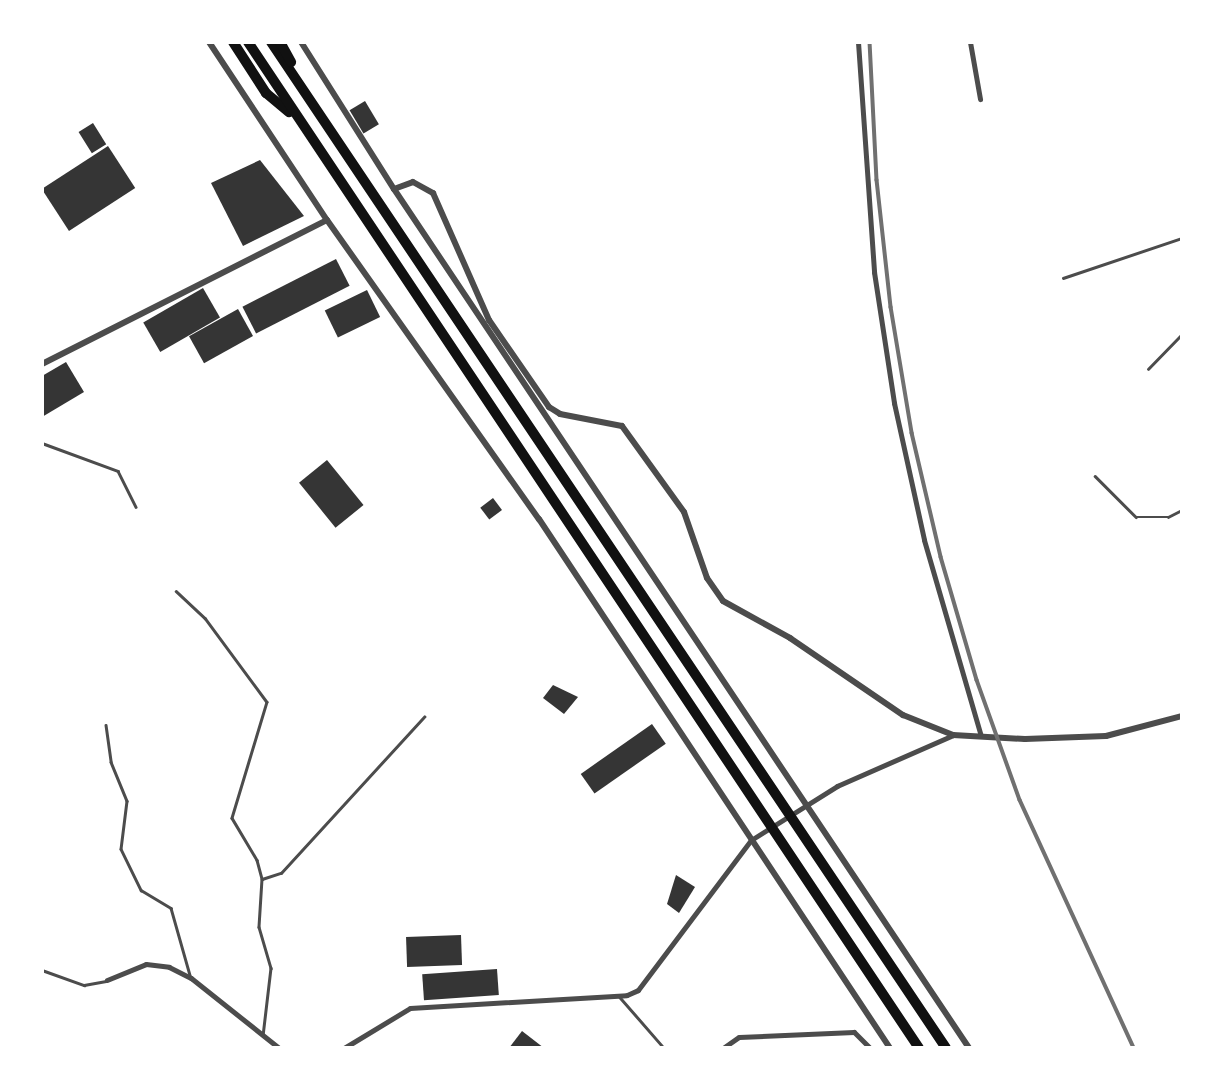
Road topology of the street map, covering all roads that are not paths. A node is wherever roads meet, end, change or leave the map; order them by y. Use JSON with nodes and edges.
{"nodes":[{"id":1,"x":209,"y":42,"type":"edge"},
{"id":2,"x":233,"y":42,"type":"edge"},
{"id":3,"x":248,"y":42,"type":"edge"},
{"id":4,"x":271,"y":42,"type":"edge"},
{"id":5,"x":280,"y":42,"type":"edge"},
{"id":6,"x":301,"y":42,"type":"edge"},
{"id":7,"x":858,"y":42,"type":"edge"},
{"id":8,"x":970,"y":42,"type":"edge"},
{"id":9,"x":980,"y":99,"type":"dead end"},
{"id":10,"x":295,"y":116,"type":"junction"},
{"id":11,"x":322,"y":121,"type":"junction"},
{"id":12,"x":394,"y":189,"type":"junction"},
{"id":13,"x":327,"y":220,"type":"junction"},
{"id":14,"x":1182,"y":238,"type":"edge"},
{"id":15,"x":1063,"y":278,"type":"dead end"},
{"id":16,"x":1182,"y":334,"type":"edge"},
{"id":17,"x":42,"y":363,"type":"edge"},
{"id":18,"x":1148,"y":369,"type":"dead end"},
{"id":19,"x":42,"y":443,"type":"edge"},
{"id":20,"x":1095,"y":476,"type":"dead end"},
{"id":21,"x":136,"y":507,"type":"dead end"},
{"id":22,"x":1182,"y":509,"type":"edge"},
{"id":23,"x":176,"y":592,"type":"dead end"},
{"id":24,"x":1182,"y":716,"type":"edge"},
{"id":25,"x":424,"y":717,"type":"dead end"},
{"id":26,"x":106,"y":725,"type":"dead end"},
{"id":27,"x":953,"y":735,"type":"junction"},
{"id":28,"x":981,"y":736,"type":"junction"},
{"id":29,"x":810,"y":805,"type":"junction"},
{"id":30,"x":751,"y":840,"type":"junction"},
{"id":31,"x":262,"y":879,"type":"junction"},
{"id":32,"x":42,"y":970,"type":"edge"},
{"id":33,"x":191,"y":978,"type":"junction"},
{"id":34,"x":107,"y":980,"type":"joint"},
{"id":35,"x":618,"y":995,"type":"junction"},
{"id":36,"x":263,"y":1036,"type":"junction"},
{"id":37,"x":278,"y":1048,"type":"edge"},
{"id":38,"x":344,"y":1048,"type":"edge"},
{"id":39,"x":664,"y":1048,"type":"edge"},
{"id":40,"x":723,"y":1048,"type":"edge"},
{"id":41,"x":870,"y":1048,"type":"edge"},
{"id":42,"x":890,"y":1048,"type":"edge"},
{"id":43,"x":919,"y":1048,"type":"edge"},
{"id":44,"x":946,"y":1048,"type":"edge"},
{"id":45,"x":969,"y":1048,"type":"edge"}],
"edges":[{"from":1,"to":13,"type":"street"},
{"from":2,"to":10,"type":"highway"},
{"from":3,"to":10,"type":"highway"},
{"from":4,"to":11,"type":"highway"},
{"from":5,"to":11,"type":"highway"},
{"from":6,"to":12,"type":"street"},
{"from":7,"to":28,"type":"street"},
{"from":8,"to":9,"type":"street"},
{"from":10,"to":43,"type":"highway"},
{"from":11,"to":44,"type":"highway"},
{"from":12,"to":27,"type":"street"},
{"from":12,"to":29,"type":"street"},
{"from":13,"to":17,"type":"street"},
{"from":13,"to":30,"type":"street"},
{"from":14,"to":15,"type":"lane"},
{"from":16,"to":18,"type":"lane"},
{"from":19,"to":21,"type":"lane"},
{"from":20,"to":22,"type":"lane"},
{"from":23,"to":31,"type":"lane"},
{"from":24,"to":28,"type":"street"},
{"from":25,"to":31,"type":"lane"},
{"from":26,"to":33,"type":"lane"},
{"from":27,"to":28,"type":"street"},
{"from":27,"to":29,"type":"street"},
{"from":29,"to":30,"type":"street"},
{"from":29,"to":45,"type":"street"},
{"from":30,"to":35,"type":"street"},
{"from":30,"to":42,"type":"street"},
{"from":31,"to":36,"type":"lane"},
{"from":32,"to":34,"type":"lane"},
{"from":33,"to":34,"type":"street"},
{"from":33,"to":36,"type":"street"},
{"from":35,"to":38,"type":"street"},
{"from":35,"to":39,"type":"lane"},
{"from":36,"to":37,"type":"street"},
{"from":40,"to":41,"type":"street"}]}
